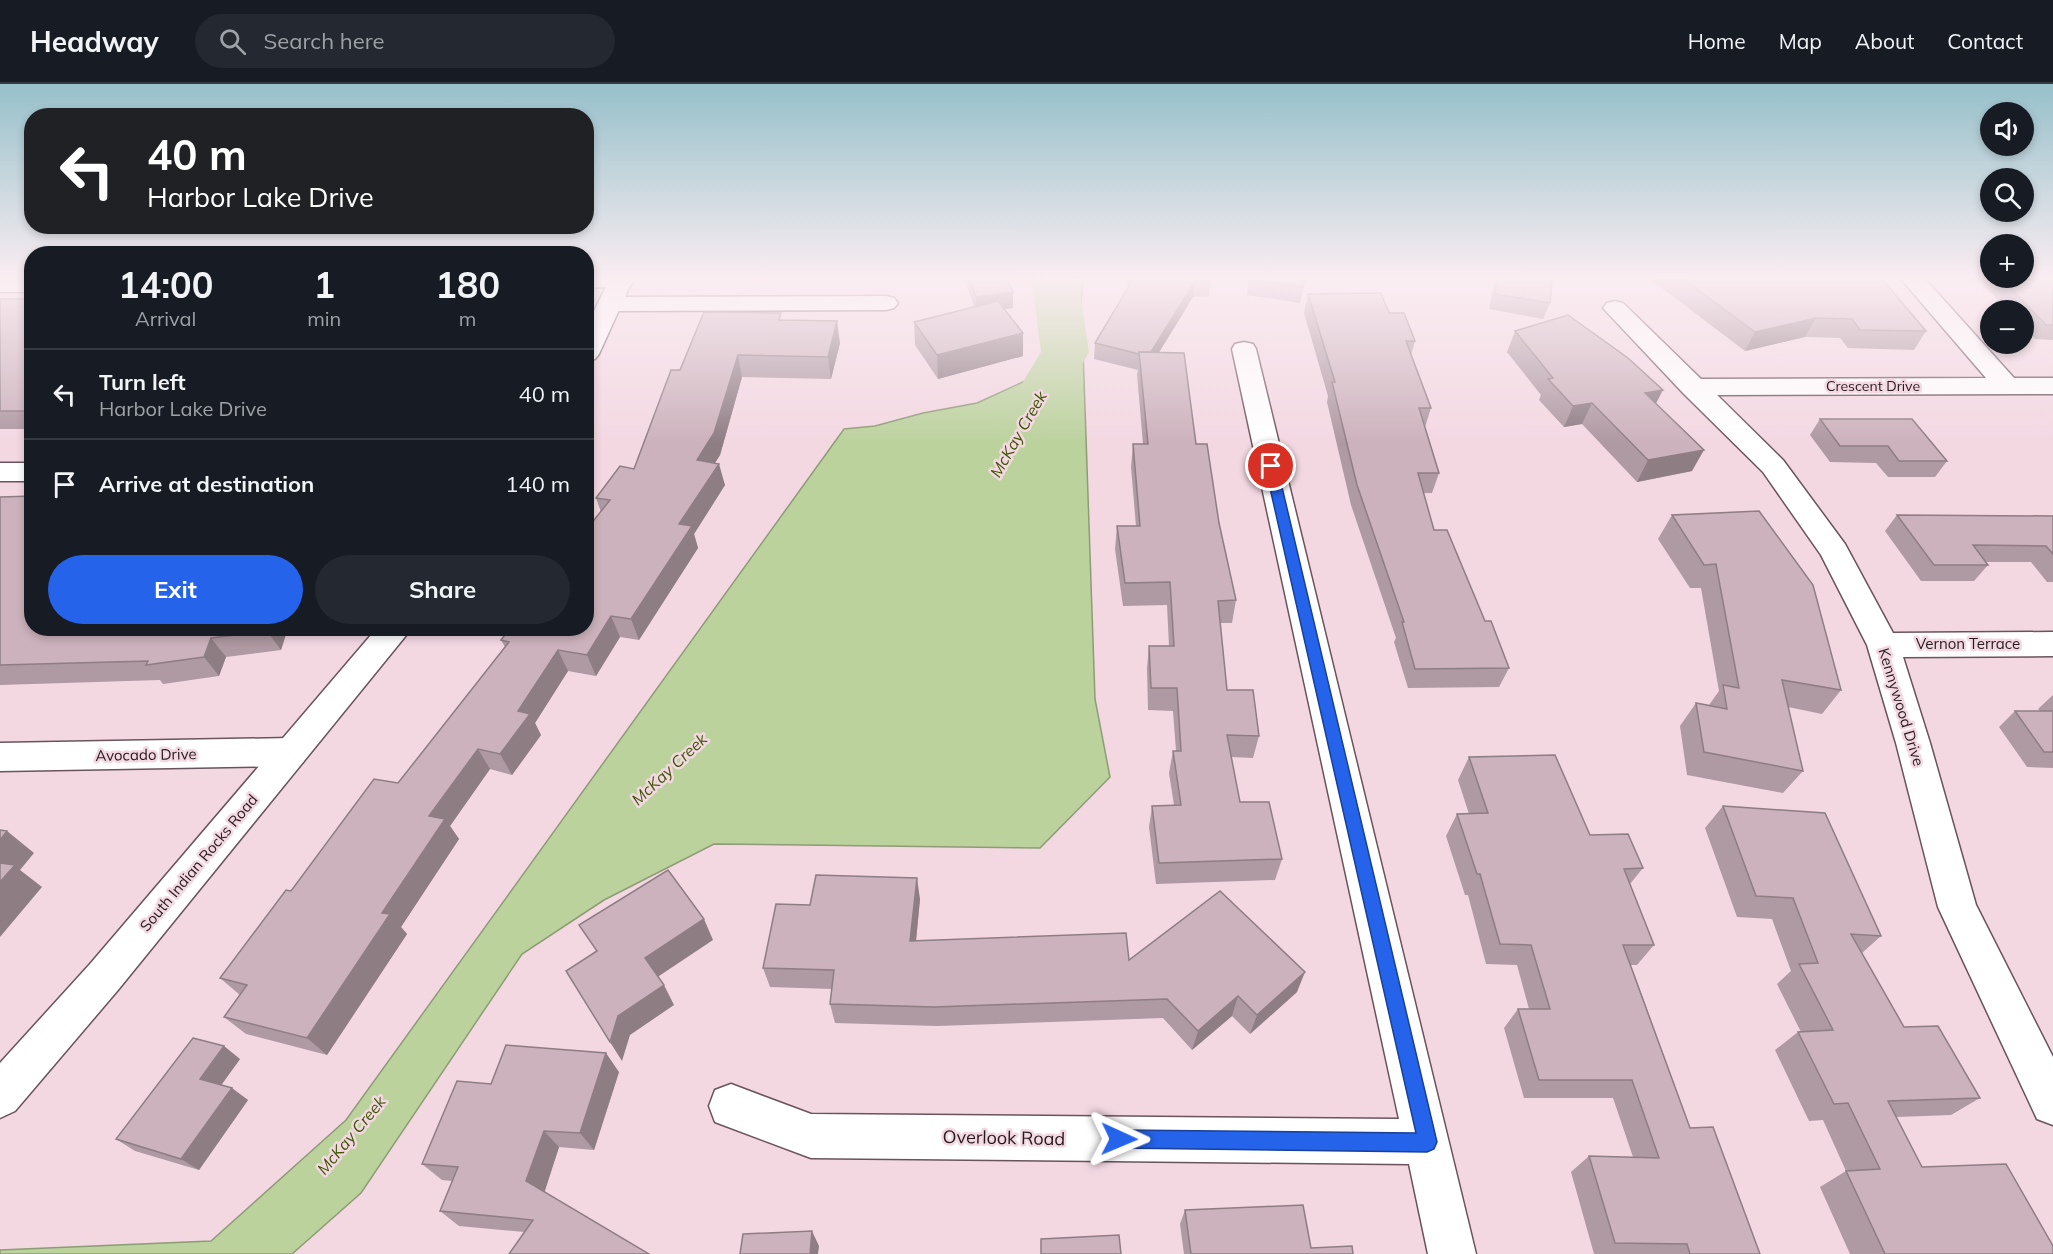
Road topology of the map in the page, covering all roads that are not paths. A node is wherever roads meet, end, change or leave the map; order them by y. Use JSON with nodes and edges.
{"nodes":[{"id":1,"x":1640,"y":334,"type":"edge"},
{"id":2,"x":1960,"y":334,"type":"edge"},
{"id":3,"x":1244,"y":350,"type":"dead end"},
{"id":4,"x":2007,"y":386,"type":"junction"},
{"id":5,"x":2053,"y":386,"type":"edge"},
{"id":6,"x":1692,"y":387,"type":"junction"},
{"id":7,"x":0,"y":472,"type":"edge"},
{"id":8,"x":24,"y":472,"type":"edge"},
{"id":9,"x":389,"y":636,"type":"edge"},
{"id":10,"x":2053,"y":644,"type":"edge"},
{"id":11,"x":1883,"y":645,"type":"junction"},
{"id":12,"x":291,"y":752,"type":"junction"},
{"id":13,"x":0,"y":757,"type":"edge"},
{"id":14,"x":2048,"y":1086,"type":"edge"},
{"id":15,"x":0,"y":1096,"type":"edge"},
{"id":16,"x":731,"y":1106,"type":"dead end"},
{"id":17,"x":1427,"y":1142,"type":"junction"},
{"id":18,"x":1452,"y":1254,"type":"edge"}],
"edges":[{"from":1,"to":6,"type":"street","name":"Kennywood Drive"},
{"from":2,"to":4,"type":"street"},
{"from":3,"to":17,"type":"street"},
{"from":4,"to":5,"type":"street","name":"Crescent Drive"},
{"from":4,"to":6,"type":"street","name":"Crescent Drive"},
{"from":6,"to":11,"type":"street","name":"Kennywood Drive"},
{"from":7,"to":8,"type":"street"},
{"from":9,"to":12,"type":"street","name":"South Indian Rocks Road"},
{"from":10,"to":11,"type":"street","name":"Vernon Terrace"},
{"from":11,"to":14,"type":"street","name":"Kennywood Drive"},
{"from":12,"to":13,"type":"street","name":"Avocado Drive"},
{"from":12,"to":15,"type":"street","name":"South Indian Rocks Road"},
{"from":16,"to":17,"type":"street","name":"Overlook Road"},
{"from":17,"to":18,"type":"street"}]}
